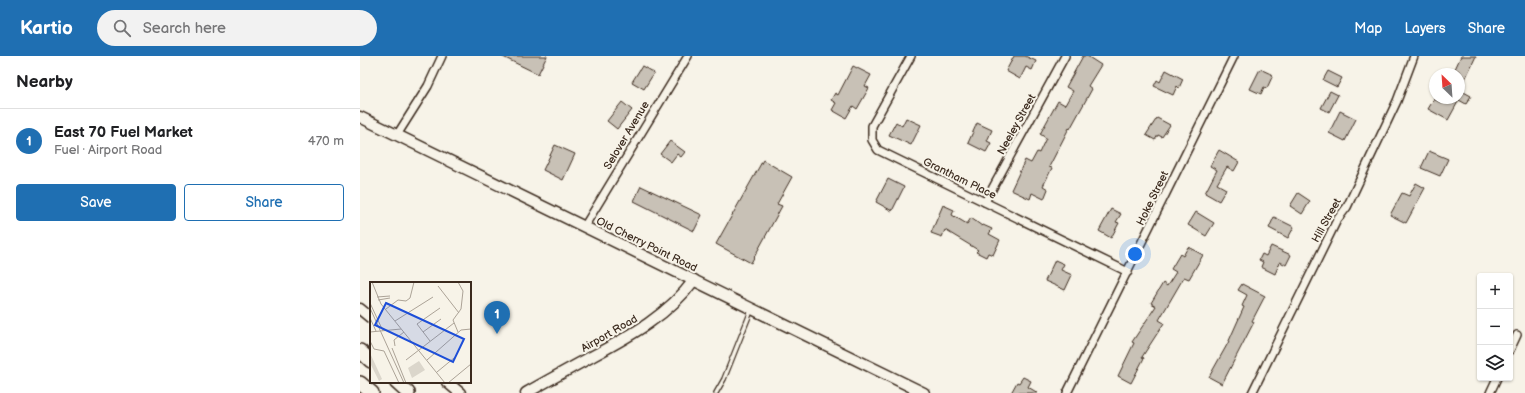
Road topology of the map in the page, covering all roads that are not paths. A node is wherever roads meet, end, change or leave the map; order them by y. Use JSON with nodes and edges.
{"nodes":[{"id":1,"x":442,"y":56,"type":"edge"},
{"id":2,"x":688,"y":56,"type":"edge"},
{"id":3,"x":911,"y":56,"type":"edge"},
{"id":4,"x":1065,"y":56,"type":"edge"},
{"id":5,"x":1234,"y":56,"type":"edge"},
{"id":6,"x":1414,"y":56,"type":"edge"},
{"id":7,"x":360,"y":117,"type":"edge"},
{"id":8,"x":397,"y":135,"type":"junction"},
{"id":9,"x":985,"y":202,"type":"junction"},
{"id":10,"x":584,"y":227,"type":"junction"},
{"id":11,"x":1128,"y":272,"type":"junction"},
{"id":12,"x":694,"y":280,"type":"junction"},
{"id":13,"x":360,"y":309,"type":"edge"},
{"id":14,"x":752,"y":310,"type":"junction"},
{"id":15,"x":370,"y":317,"type":"edge"},
{"id":16,"x":1517,"y":335,"type":"dead end"},
{"id":17,"x":1512,"y":345,"type":"edge"},
{"id":18,"x":360,"y":352,"type":"edge"},
{"id":19,"x":370,"y":360,"type":"edge"},
{"id":20,"x":1496,"y":381,"type":"edge"},
{"id":21,"x":360,"y":383,"type":"edge"},
{"id":22,"x":397,"y":383,"type":"edge"},
{"id":23,"x":448,"y":383,"type":"edge"},
{"id":24,"x":372,"y":393,"type":"edge"},
{"id":25,"x":408,"y":393,"type":"edge"},
{"id":26,"x":460,"y":393,"type":"edge"},
{"id":27,"x":526,"y":393,"type":"edge"},
{"id":28,"x":716,"y":393,"type":"edge"},
{"id":29,"x":924,"y":393,"type":"edge"},
{"id":30,"x":1067,"y":393,"type":"edge"},
{"id":31,"x":1252,"y":393,"type":"edge"},
{"id":32,"x":1490,"y":393,"type":"edge"}],
"edges":[{"from":1,"to":8,"type":"street"},
{"from":2,"to":10,"type":"street","name":"Selover Avenue"},
{"from":3,"to":9,"type":"street","name":"Grantham Place"},
{"from":4,"to":9,"type":"street","name":"Neeley Street"},
{"from":5,"to":11,"type":"street","name":"Hoke Street"},
{"from":6,"to":31,"type":"street","name":"Hill Street"},
{"from":7,"to":8,"type":"street","name":"Old Cherry Point Road"},
{"from":8,"to":10,"type":"street","name":"Old Cherry Point Road"},
{"from":9,"to":11,"type":"street","name":"Grantham Place"},
{"from":10,"to":12,"type":"street","name":"Old Cherry Point Road"},
{"from":11,"to":30,"type":"street","name":"Hoke Street"},
{"from":12,"to":14,"type":"street","name":"Old Cherry Point Road"},
{"from":12,"to":27,"type":"street","name":"Airport Road"},
{"from":13,"to":15,"type":"street"},
{"from":14,"to":28,"type":"lane"},
{"from":14,"to":29,"type":"street","name":"Old Cherry Point Road"},
{"from":16,"to":17,"type":"street"},
{"from":18,"to":19,"type":"highway"},
{"from":20,"to":32,"type":"street"},
{"from":21,"to":24,"type":"highway"},
{"from":22,"to":25,"type":"highway"},
{"from":23,"to":26,"type":"street"}]}
